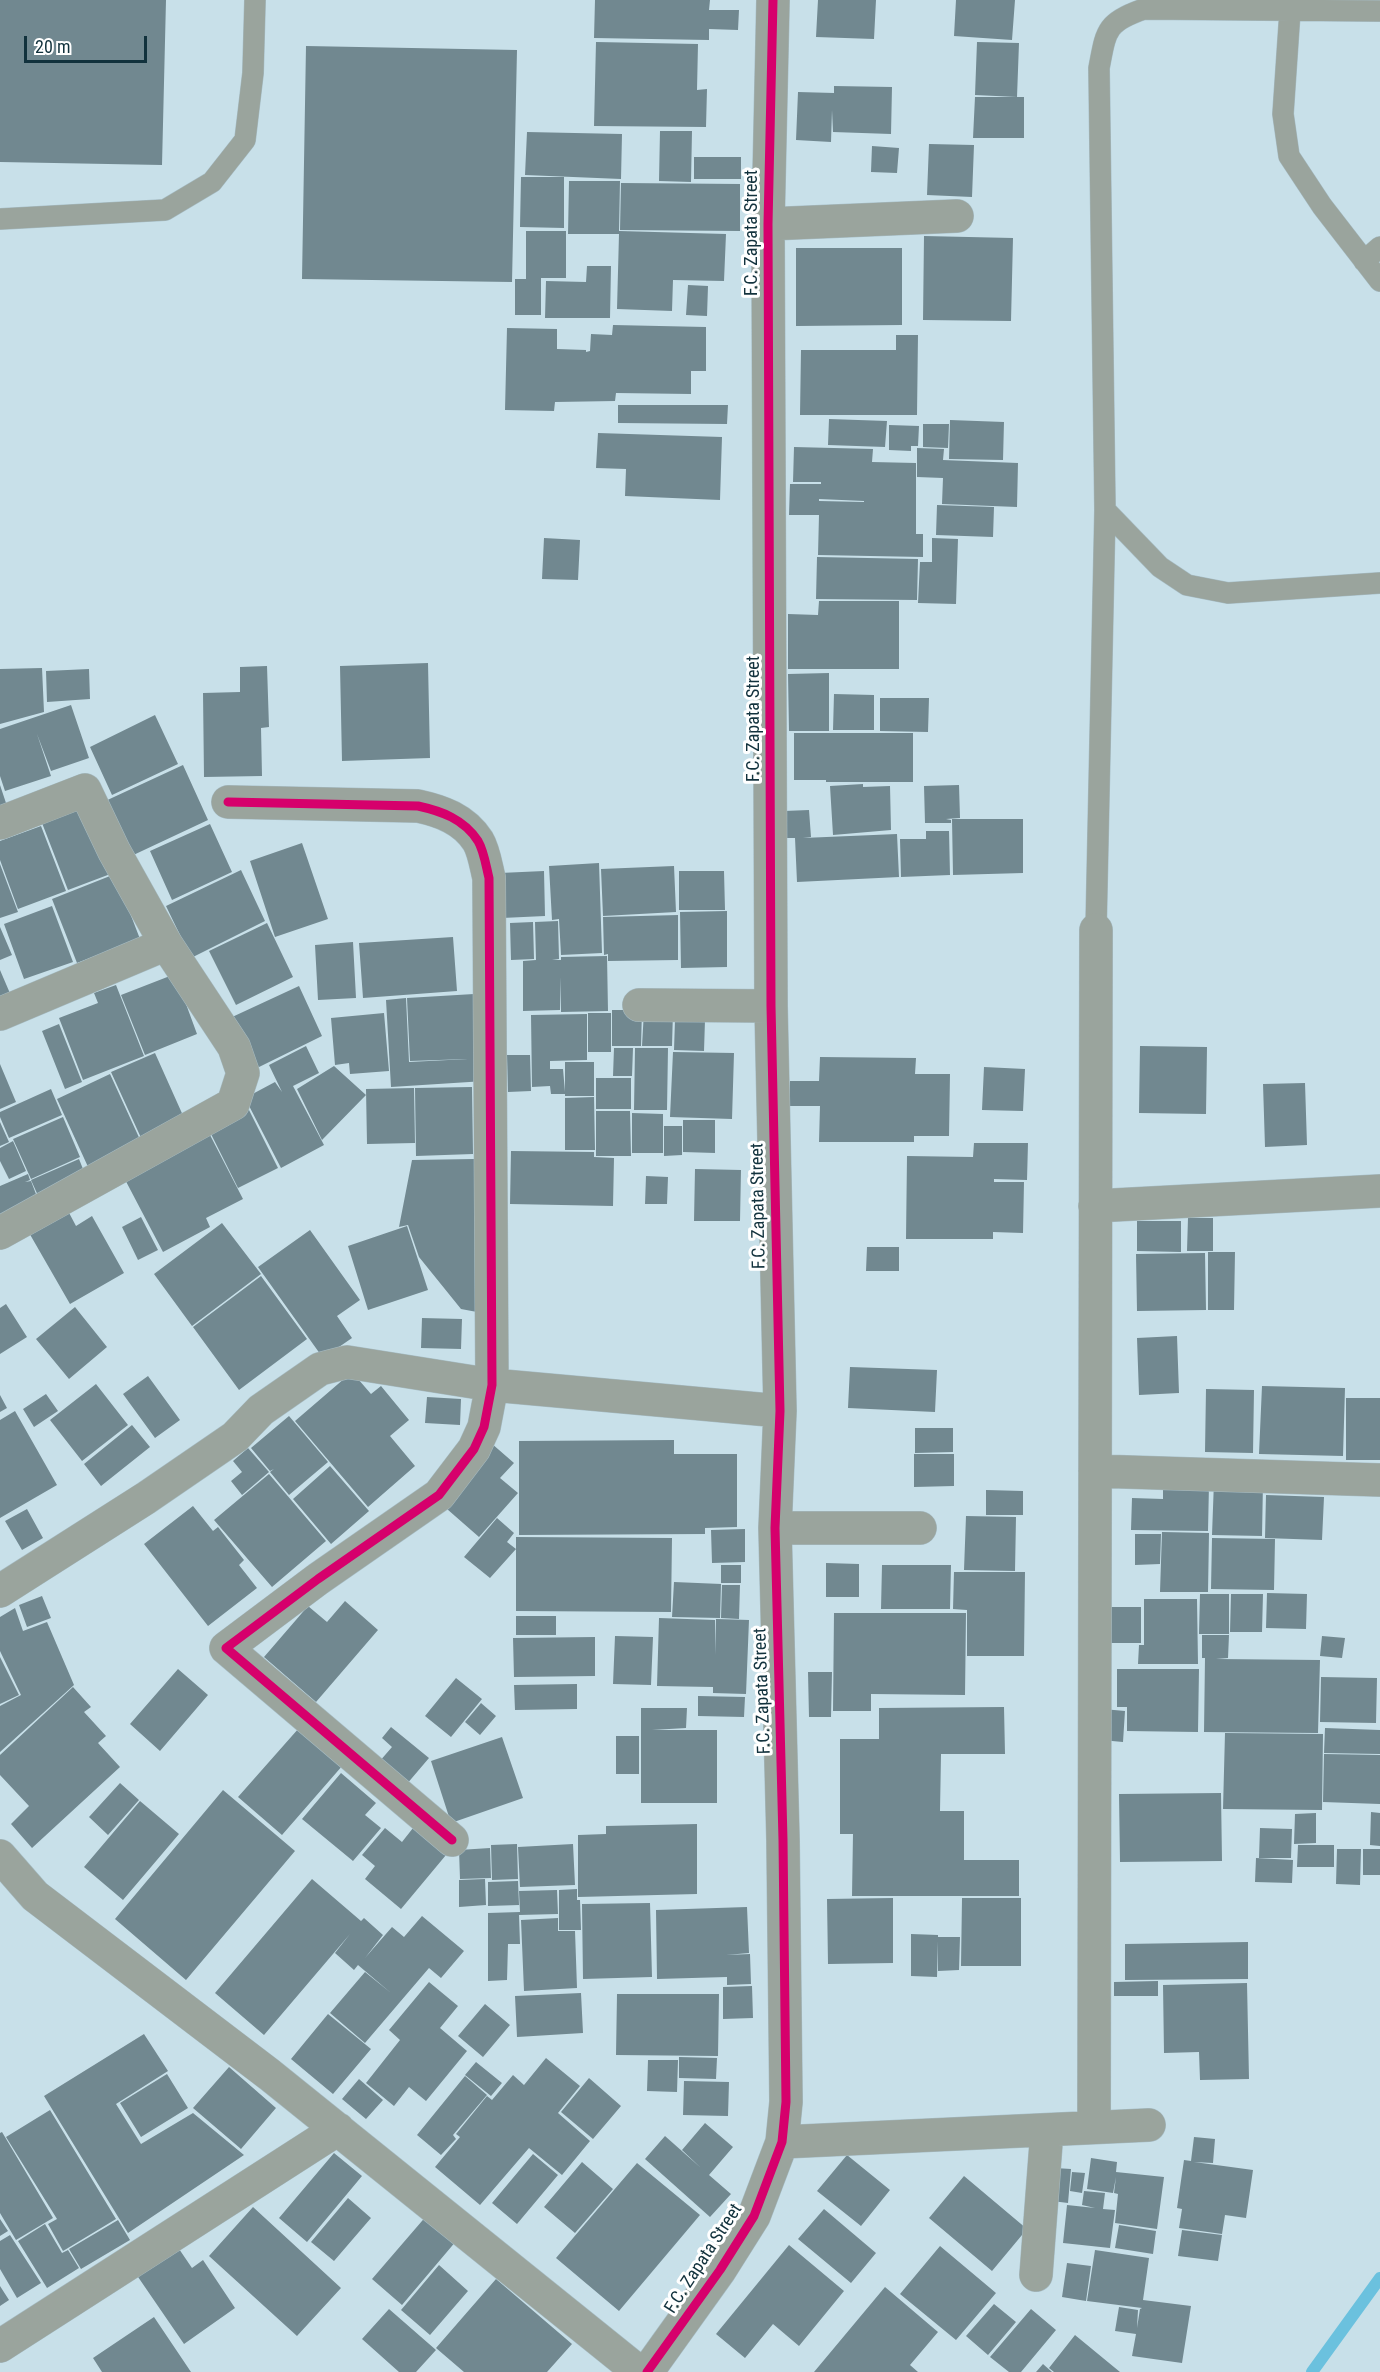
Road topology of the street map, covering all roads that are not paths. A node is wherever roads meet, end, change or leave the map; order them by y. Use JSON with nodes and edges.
{"nodes":[{"id":1,"x":255,"y":0,"type":"edge"},
{"id":2,"x":773,"y":0,"type":"edge"},
{"id":3,"x":1290,"y":11,"type":"junction"},
{"id":4,"x":1380,"y":11,"type":"edge"},
{"id":5,"x":957,"y":216,"type":"dead end"},
{"id":6,"x":0,"y":219,"type":"edge"},
{"id":7,"x":768,"y":224,"type":"junction"},
{"id":8,"x":1380,"y":247,"type":"edge"},
{"id":9,"x":1364,"y":261,"type":"junction"},
{"id":10,"x":1380,"y":281,"type":"edge"},
{"id":11,"x":1105,"y":510,"type":"junction"},
{"id":12,"x":1380,"y":583,"type":"edge"},
{"id":13,"x":228,"y":802,"type":"dead end"},
{"id":14,"x":0,"y":823,"type":"edge"},
{"id":15,"x":1096,"y":930,"type":"joint"},
{"id":16,"x":166,"y":944,"type":"junction"},
{"id":17,"x":639,"y":1005,"type":"dead end"},
{"id":18,"x":771,"y":1006,"type":"junction"},
{"id":19,"x":0,"y":1014,"type":"edge"},
{"id":20,"x":1380,"y":1191,"type":"edge"},
{"id":21,"x":1095,"y":1206,"type":"junction"},
{"id":22,"x":0,"y":1233,"type":"edge"},
{"id":23,"x":492,"y":1385,"type":"junction"},
{"id":24,"x":780,"y":1410,"type":"junction"},
{"id":25,"x":1095,"y":1471,"type":"junction"},
{"id":26,"x":1380,"y":1480,"type":"edge"},
{"id":27,"x":775,"y":1528,"type":"junction"},
{"id":28,"x":920,"y":1528,"type":"dead end"},
{"id":29,"x":0,"y":1591,"type":"edge"},
{"id":30,"x":452,"y":1840,"type":"dead end"},
{"id":31,"x":0,"y":1856,"type":"edge"},
{"id":32,"x":1149,"y":2125,"type":"dead end"},
{"id":33,"x":1094,"y":2127,"type":"junction"},
{"id":34,"x":338,"y":2129,"type":"junction"},
{"id":35,"x":1047,"y":2130,"type":"junction"},
{"id":36,"x":782,"y":2142,"type":"junction"},
{"id":37,"x":1036,"y":2275,"type":"dead end"},
{"id":38,"x":0,"y":2346,"type":"edge"},
{"id":39,"x":639,"y":2372,"type":"edge"},
{"id":40,"x":647,"y":2372,"type":"edge"}],
"edges":[{"from":1,"to":6,"type":"lane"},
{"from":2,"to":7,"type":"street","name":"F.C. Zapata Street"},
{"from":3,"to":4,"type":"lane"},
{"from":3,"to":9,"type":"lane"},
{"from":3,"to":11,"type":"lane"},
{"from":5,"to":7,"type":"street"},
{"from":7,"to":18,"type":"street","name":"F.C. Zapata Street"},
{"from":8,"to":9,"type":"lane"},
{"from":9,"to":10,"type":"lane"},
{"from":11,"to":12,"type":"lane"},
{"from":11,"to":15,"type":"lane"},
{"from":13,"to":23,"type":"street"},
{"from":14,"to":16,"type":"street"},
{"from":15,"to":21,"type":"street"},
{"from":16,"to":19,"type":"street"},
{"from":16,"to":22,"type":"street"},
{"from":17,"to":18,"type":"street"},
{"from":18,"to":24,"type":"street","name":"F.C. Zapata Street"},
{"from":20,"to":21,"type":"street"},
{"from":21,"to":25,"type":"street"},
{"from":23,"to":24,"type":"street"},
{"from":23,"to":29,"type":"street"},
{"from":23,"to":30,"type":"street"},
{"from":24,"to":27,"type":"street","name":"F.C. Zapata Street"},
{"from":25,"to":26,"type":"street"},
{"from":25,"to":33,"type":"street"},
{"from":27,"to":28,"type":"street"},
{"from":27,"to":36,"type":"street","name":"F.C. Zapata Street"},
{"from":31,"to":34,"type":"street"},
{"from":32,"to":33,"type":"street"},
{"from":33,"to":35,"type":"street"},
{"from":34,"to":38,"type":"street"},
{"from":34,"to":39,"type":"street"},
{"from":35,"to":36,"type":"street"},
{"from":35,"to":37,"type":"street"},
{"from":36,"to":40,"type":"street","name":"F.C. Zapata Street"}]}
